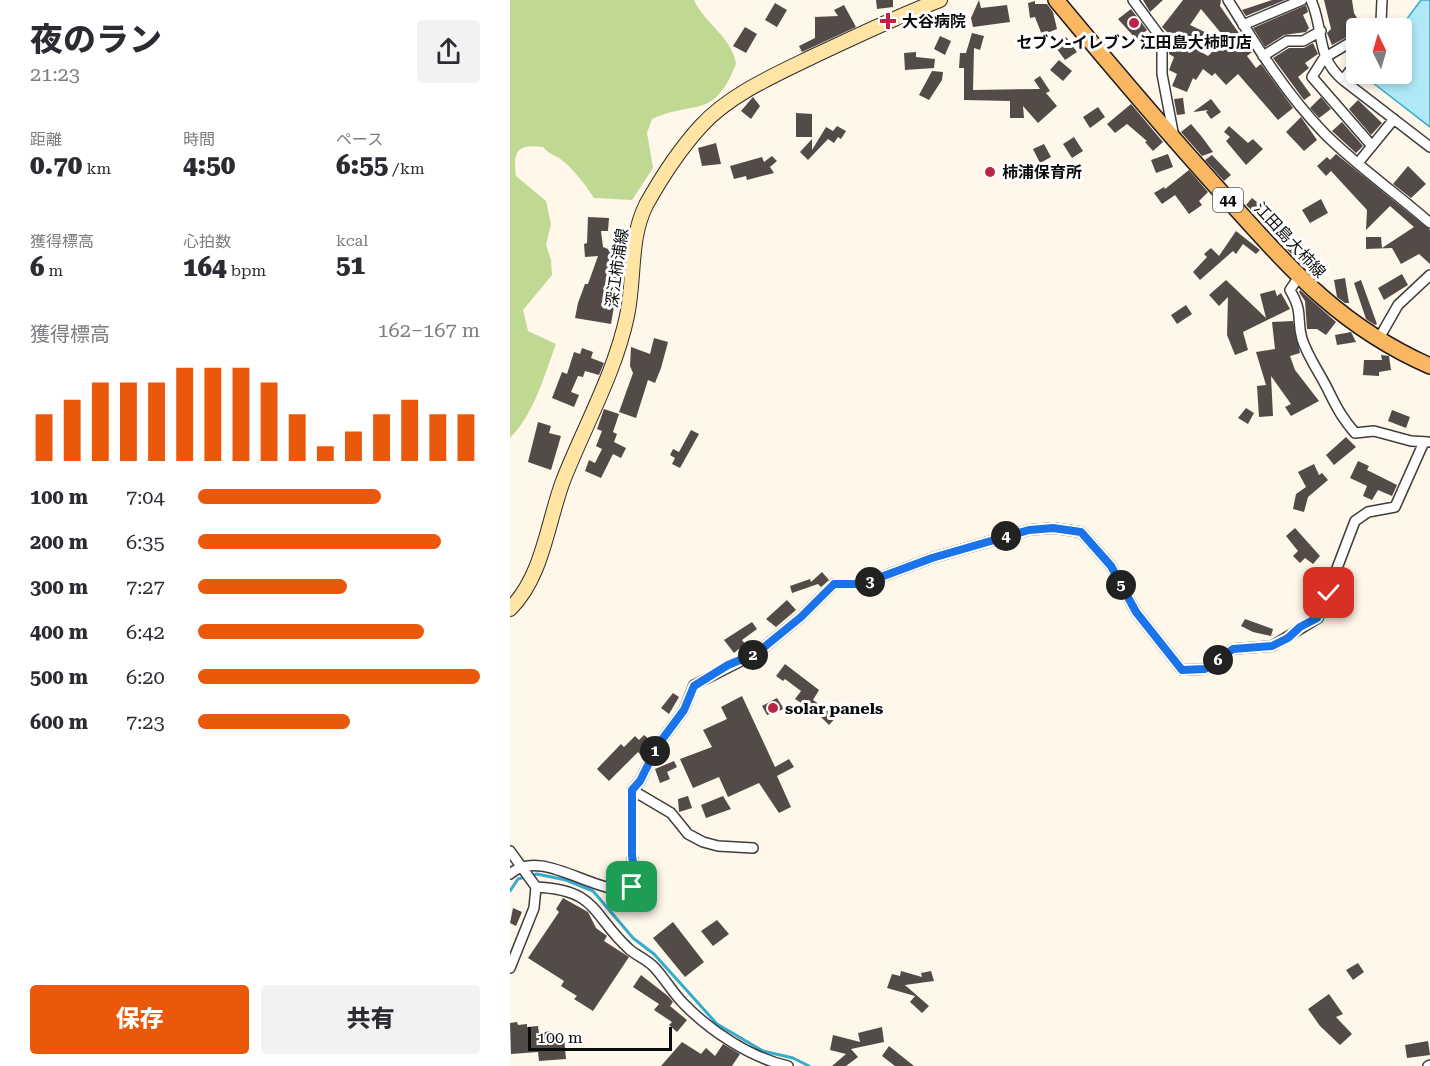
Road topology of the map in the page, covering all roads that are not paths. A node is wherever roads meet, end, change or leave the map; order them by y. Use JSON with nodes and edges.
{"nodes":[{"id":1,"x":940,"y":0,"type":"edge"},
{"id":2,"x":1056,"y":0,"type":"edge"},
{"id":3,"x":1133,"y":0,"type":"edge"},
{"id":4,"x":1227,"y":0,"type":"edge"},
{"id":5,"x":1302,"y":0,"type":"edge"},
{"id":6,"x":1311,"y":0,"type":"edge"},
{"id":7,"x":1382,"y":0,"type":"edge"},
{"id":8,"x":1381,"y":18,"type":"edge"},
{"id":9,"x":1243,"y":25,"type":"junction"},
{"id":10,"x":1321,"y":31,"type":"junction"},
{"id":11,"x":1346,"y":45,"type":"edge"},
{"id":12,"x":1263,"y":56,"type":"junction"},
{"id":13,"x":1324,"y":58,"type":"junction"},
{"id":14,"x":1346,"y":76,"type":"edge"},
{"id":15,"x":1343,"y":80,"type":"junction"},
{"id":16,"x":1394,"y":119,"type":"junction"},
{"id":17,"x":1175,"y":142,"type":"junction"},
{"id":18,"x":1372,"y":146,"type":"junction"},
{"id":19,"x":1430,"y":147,"type":"edge"},
{"id":20,"x":1358,"y":164,"type":"junction"},
{"id":21,"x":1430,"y":223,"type":"edge"},
{"id":22,"x":1430,"y":275,"type":"edge"},
{"id":23,"x":1298,"y":278,"type":"junction"},
{"id":24,"x":1378,"y":340,"type":"junction"},
{"id":25,"x":1430,"y":366,"type":"edge"},
{"id":26,"x":1427,"y":442,"type":"edge"},
{"id":27,"x":510,"y":609,"type":"edge"},
{"id":28,"x":632,"y":790,"type":"junction"},
{"id":29,"x":753,"y":848,"type":"dead end"},
{"id":30,"x":510,"y":851,"type":"edge"},
{"id":31,"x":519,"y":867,"type":"junction"},
{"id":32,"x":510,"y":874,"type":"edge"},
{"id":33,"x":536,"y":887,"type":"junction"},
{"id":34,"x":510,"y":968,"type":"edge"},
{"id":35,"x":788,"y":1066,"type":"edge"}],
"edges":[{"from":1,"to":27,"type":"main road","name":"深江柿浦線"},
{"from":2,"to":17,"type":"main road","name":"江田島大柿線","number":"44"},
{"from":3,"to":17,"type":"street"},
{"from":4,"to":9,"type":"street"},
{"from":5,"to":9,"type":"street"},
{"from":6,"to":10,"type":"street"},
{"from":7,"to":8,"type":"street"},
{"from":9,"to":12,"type":"street"},
{"from":10,"to":12,"type":"street"},
{"from":10,"to":13,"type":"street"},
{"from":11,"to":13,"type":"street"},
{"from":12,"to":20,"type":"street"},
{"from":13,"to":15,"type":"street"},
{"from":13,"to":18,"type":"street"},
{"from":14,"to":15,"type":"street"},
{"from":15,"to":16,"type":"street"},
{"from":16,"to":18,"type":"street"},
{"from":16,"to":19,"type":"street"},
{"from":17,"to":23,"type":"main road","name":"江田島大柿線","number":"44"},
{"from":18,"to":20,"type":"street"},
{"from":20,"to":21,"type":"street"},
{"from":22,"to":24,"type":"street"},
{"from":23,"to":24,"type":"main road","name":"江田島大柿線","number":"44"},
{"from":23,"to":26,"type":"street"},
{"from":24,"to":25,"type":"main road","name":"江田島大柿線","number":"44"},
{"from":26,"to":28,"type":"street"},
{"from":28,"to":29,"type":"street"},
{"from":28,"to":31,"type":"street"},
{"from":30,"to":31,"type":"street"},
{"from":31,"to":32,"type":"street"},
{"from":31,"to":33,"type":"street"},
{"from":33,"to":34,"type":"street"},
{"from":33,"to":35,"type":"street"}]}
